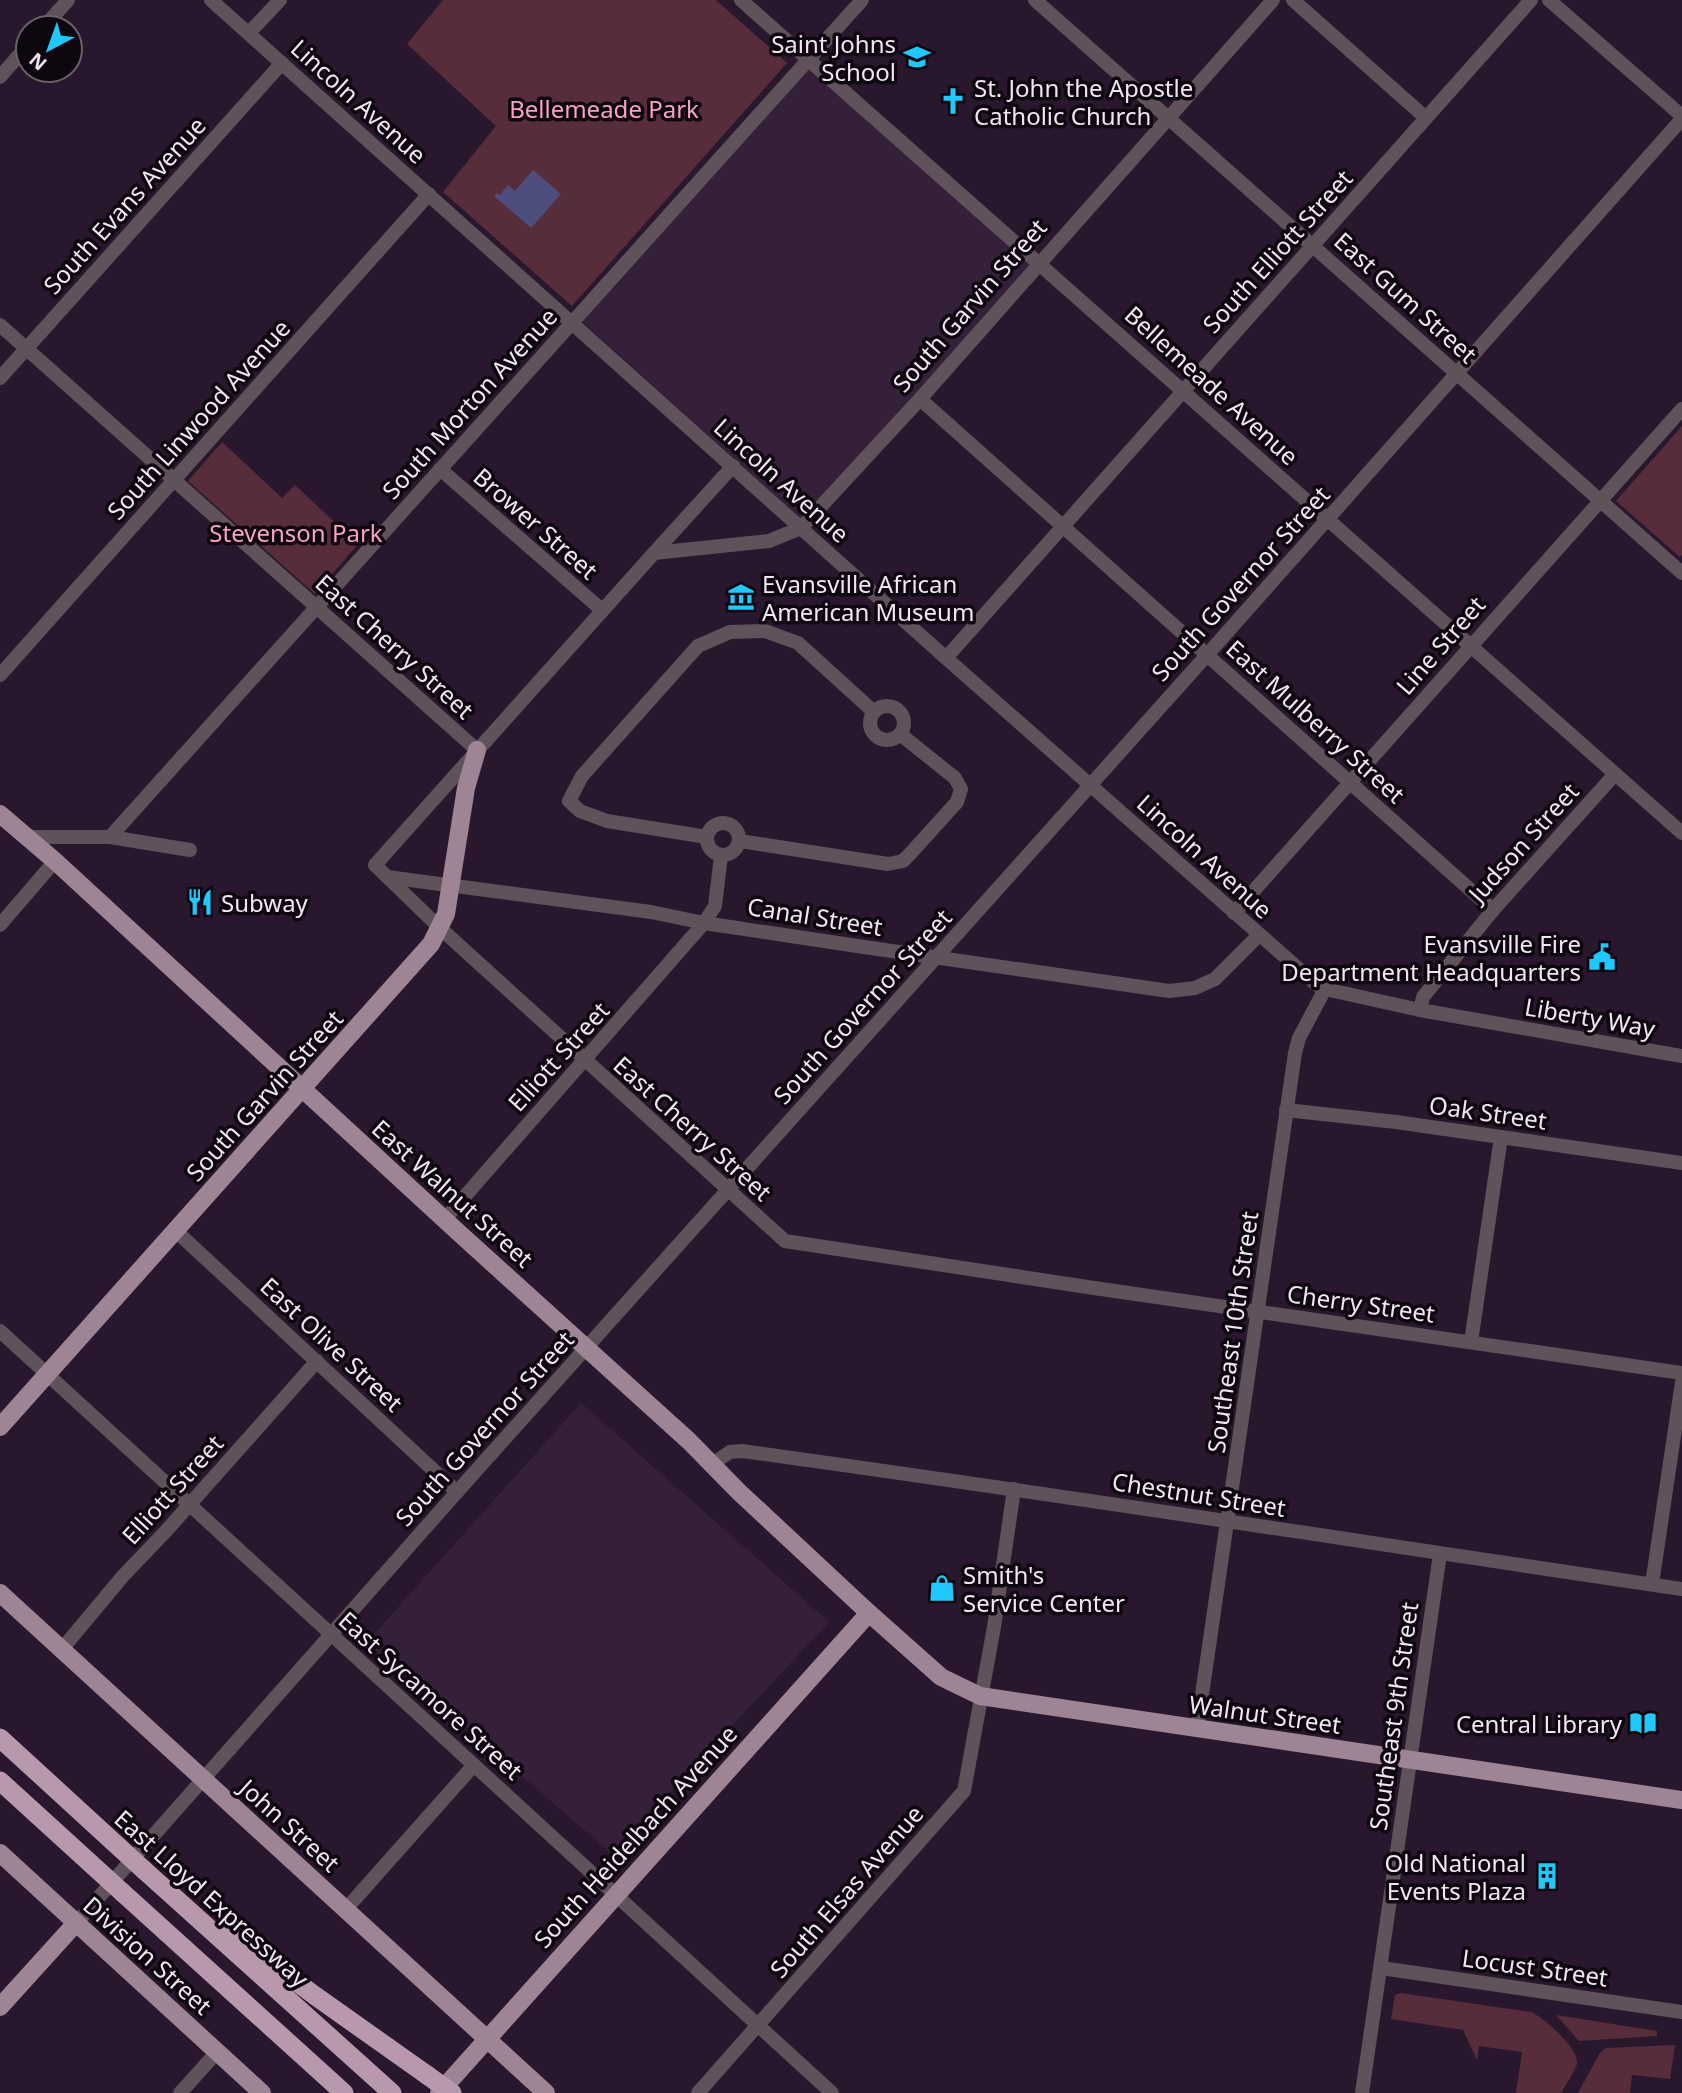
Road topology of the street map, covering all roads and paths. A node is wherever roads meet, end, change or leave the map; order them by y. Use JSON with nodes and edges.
{"nodes":[{"id":1,"x":68,"y":0,"type":"edge"},
{"id":2,"x":211,"y":0,"type":"edge"},
{"id":3,"x":280,"y":0,"type":"edge"},
{"id":4,"x":741,"y":0,"type":"edge"},
{"id":5,"x":862,"y":0,"type":"edge"},
{"id":6,"x":1035,"y":0,"type":"edge"},
{"id":7,"x":1273,"y":0,"type":"edge"},
{"id":8,"x":1293,"y":0,"type":"edge"},
{"id":9,"x":1531,"y":0,"type":"edge"},
{"id":10,"x":1549,"y":0,"type":"edge"},
{"id":11,"x":56,"y":14,"type":"edge"},
{"id":12,"x":249,"y":33,"type":"junction"},
{"id":13,"x":809,"y":59,"type":"junction"},
{"id":14,"x":14,"y":61,"type":"edge"},
{"id":15,"x":282,"y":63,"type":"junction"},
{"id":16,"x":0,"y":77,"type":"edge"},
{"id":17,"x":1168,"y":117,"type":"junction"},
{"id":18,"x":1426,"y":118,"type":"junction"},
{"id":19,"x":1682,"y":118,"type":"edge"},
{"id":20,"x":429,"y":194,"type":"junction"},
{"id":21,"x":1313,"y":245,"type":"junction"},
{"id":22,"x":1039,"y":262,"type":"junction"},
{"id":23,"x":573,"y":322,"type":"junction"},
{"id":24,"x":0,"y":325,"type":"edge"},
{"id":25,"x":26,"y":348,"type":"junction"},
{"id":26,"x":1457,"y":373,"type":"junction"},
{"id":27,"x":0,"y":378,"type":"edge"},
{"id":28,"x":1184,"y":391,"type":"junction"},
{"id":29,"x":920,"y":399,"type":"junction"},
{"id":30,"x":1682,"y":409,"type":"edge"},
{"id":31,"x":733,"y":466,"type":"junction"},
{"id":32,"x":440,"y":469,"type":"junction"},
{"id":33,"x":174,"y":481,"type":"junction"},
{"id":34,"x":1600,"y":501,"type":"junction"},
{"id":35,"x":1327,"y":518,"type":"junction"},
{"id":36,"x":1062,"y":526,"type":"junction"},
{"id":37,"x":801,"y":528,"type":"junction"},
{"id":38,"x":654,"y":553,"type":"junction"},
{"id":39,"x":1682,"y":573,"type":"edge"},
{"id":40,"x":317,"y":606,"type":"junction"},
{"id":41,"x":602,"y":610,"type":"junction"},
{"id":42,"x":1470,"y":645,"type":"junction"},
{"id":43,"x":1208,"y":655,"type":"junction"},
{"id":44,"x":946,"y":658,"type":"junction"},
{"id":45,"x":0,"y":675,"type":"edge"},
{"id":46,"x":874,"y":712,"type":"junction"},
{"id":47,"x":900,"y":734,"type":"junction"},
{"id":48,"x":477,"y":750,"type":"junction"},
{"id":49,"x":1615,"y":774,"type":"junction"},
{"id":50,"x":1350,"y":782,"type":"junction"},
{"id":51,"x":1089,"y":784,"type":"junction"},
{"id":52,"x":0,"y":814,"type":"edge"},
{"id":53,"x":1682,"y":833,"type":"edge"},
{"id":54,"x":26,"y":837,"type":"junction"},
{"id":55,"x":110,"y":837,"type":"junction"},
{"id":56,"x":707,"y":837,"type":"junction"},
{"id":57,"x":740,"y":841,"type":"junction"},
{"id":58,"x":190,"y":850,"type":"dead end"},
{"id":59,"x":721,"y":856,"type":"junction"},
{"id":60,"x":55,"y":861,"type":"junction"},
{"id":61,"x":387,"y":877,"type":"junction"},
{"id":62,"x":451,"y":886,"type":"junction"},
{"id":63,"x":1493,"y":910,"type":"junction"},
{"id":64,"x":1234,"y":913,"type":"junction"},
{"id":65,"x":704,"y":923,"type":"junction"},
{"id":66,"x":0,"y":925,"type":"edge"},
{"id":67,"x":440,"y":928,"type":"junction"},
{"id":68,"x":1259,"y":935,"type":"junction"},
{"id":69,"x":937,"y":956,"type":"junction"},
{"id":70,"x":1325,"y":989,"type":"junction"},
{"id":71,"x":1420,"y":1010,"type":"junction"},
{"id":72,"x":1682,"y":1056,"type":"edge"},
{"id":73,"x":586,"y":1061,"type":"junction"},
{"id":74,"x":303,"y":1088,"type":"junction"},
{"id":75,"x":1286,"y":1110,"type":"junction"},
{"id":76,"x":1500,"y":1137,"type":"junction"},
{"id":77,"x":1682,"y":1163,"type":"edge"},
{"id":78,"x":727,"y":1190,"type":"junction"},
{"id":79,"x":445,"y":1219,"type":"junction"},
{"id":80,"x":176,"y":1231,"type":"junction"},
{"id":81,"x":1033,"y":1279,"type":"joint"},
{"id":82,"x":1258,"y":1312,"type":"junction"},
{"id":83,"x":0,"y":1331,"type":"edge"},
{"id":84,"x":1471,"y":1342,"type":"junction"},
{"id":85,"x":587,"y":1347,"type":"junction"},
{"id":86,"x":317,"y":1361,"type":"junction"},
{"id":87,"x":1682,"y":1373,"type":"edge"},
{"id":88,"x":48,"y":1375,"type":"junction"},
{"id":89,"x":1682,"y":1382,"type":"edge"},
{"id":90,"x":0,"y":1427,"type":"edge"},
{"id":91,"x":712,"y":1464,"type":"junction"},
{"id":92,"x":1014,"y":1489,"type":"junction"},
{"id":93,"x":457,"y":1492,"type":"junction"},
{"id":94,"x":190,"y":1504,"type":"junction"},
{"id":95,"x":1227,"y":1521,"type":"junction"},
{"id":96,"x":1440,"y":1553,"type":"junction"},
{"id":97,"x":1652,"y":1584,"type":"junction"},
{"id":98,"x":1682,"y":1589,"type":"edge"},
{"id":99,"x":0,"y":1593,"type":"edge"},
{"id":100,"x":869,"y":1613,"type":"junction"},
{"id":101,"x":331,"y":1634,"type":"junction"},
{"id":102,"x":62,"y":1649,"type":"junction"},
{"id":103,"x":980,"y":1696,"type":"junction"},
{"id":104,"x":1197,"y":1729,"type":"junction"},
{"id":105,"x":0,"y":1738,"type":"edge"},
{"id":106,"x":1410,"y":1760,"type":"junction"},
{"id":107,"x":474,"y":1765,"type":"junction"},
{"id":108,"x":203,"y":1779,"type":"junction"},
{"id":109,"x":0,"y":1781,"type":"edge"},
{"id":110,"x":1682,"y":1800,"type":"edge"},
{"id":111,"x":0,"y":1853,"type":"edge"},
{"id":112,"x":161,"y":1885,"type":"junction"},
{"id":113,"x":616,"y":1895,"type":"junction"},
{"id":114,"x":346,"y":1909,"type":"junction"},
{"id":115,"x":76,"y":1923,"type":"junction"},
{"id":116,"x":1381,"y":1968,"type":"junction"},
{"id":117,"x":0,"y":2007,"type":"edge"},
{"id":118,"x":1682,"y":2012,"type":"edge"},
{"id":119,"x":758,"y":2025,"type":"junction"},
{"id":120,"x":488,"y":2038,"type":"junction"},
{"id":121,"x":218,"y":2051,"type":"junction"},
{"id":122,"x":180,"y":2093,"type":"edge"},
{"id":123,"x":262,"y":2093,"type":"edge"},
{"id":124,"x":344,"y":2093,"type":"edge"},
{"id":125,"x":392,"y":2093,"type":"edge"},
{"id":126,"x":439,"y":2093,"type":"edge"},
{"id":127,"x":452,"y":2093,"type":"edge"},
{"id":128,"x":546,"y":2093,"type":"edge"},
{"id":129,"x":698,"y":2093,"type":"edge"},
{"id":130,"x":832,"y":2093,"type":"edge"},
{"id":131,"x":1362,"y":2093,"type":"edge"}],
"edges":[{"from":1,"to":11,"type":"street"},
{"from":2,"to":12,"type":"street","name":"Lincoln Avenue"},
{"from":3,"to":12,"type":"street"},
{"from":4,"to":13,"type":"street","name":"Bellemeade Avenue"},
{"from":5,"to":13,"type":"street","name":"South Morton Avenue"},
{"from":6,"to":17,"type":"street","name":"East Gum Street"},
{"from":7,"to":17,"type":"street","name":"South Garvin Street"},
{"from":8,"to":18,"type":"street"},
{"from":9,"to":18,"type":"street","name":"South Elliott Street"},
{"from":10,"to":19,"type":"street"},
{"from":12,"to":15,"type":"street","name":"Lincoln Avenue"},
{"from":13,"to":22,"type":"street","name":"Bellemeade Avenue"},
{"from":13,"to":23,"type":"street","name":"South Morton Avenue"},
{"from":14,"to":16,"type":"street"},
{"from":15,"to":20,"type":"street","name":"Lincoln Avenue"},
{"from":15,"to":25,"type":"street","name":"South Evans Avenue"},
{"from":17,"to":21,"type":"street","name":"East Gum Street"},
{"from":17,"to":22,"type":"street","name":"South Garvin Street"},
{"from":18,"to":21,"type":"street","name":"South Elliott Street"},
{"from":19,"to":26,"type":"street","name":"South Governor Street"},
{"from":20,"to":23,"type":"street","name":"Lincoln Avenue"},
{"from":20,"to":33,"type":"street","name":"South Linwood Avenue"},
{"from":21,"to":26,"type":"street","name":"East Gum Street"},
{"from":21,"to":28,"type":"street","name":"South Elliott Street"},
{"from":22,"to":28,"type":"street","name":"Bellemeade Avenue"},
{"from":22,"to":29,"type":"street","name":"South Garvin Street"},
{"from":23,"to":31,"type":"street","name":"Lincoln Avenue"},
{"from":23,"to":32,"type":"street","name":"South Morton Avenue"},
{"from":24,"to":25,"type":"street","name":"East Cherry Street"},
{"from":25,"to":27,"type":"street","name":"South Evans Avenue"},
{"from":25,"to":33,"type":"street","name":"East Cherry Street"},
{"from":26,"to":34,"type":"street","name":"East Gum Street"},
{"from":26,"to":35,"type":"street","name":"South Governor Street"},
{"from":28,"to":35,"type":"street","name":"Bellemeade Avenue"},
{"from":28,"to":36,"type":"street","name":"South Elliott Street"},
{"from":29,"to":36,"type":"street","name":"East Mulberry Street"},
{"from":29,"to":37,"type":"street","name":"South Garvin Street"},
{"from":30,"to":34,"type":"street","name":"Line Street"},
{"from":31,"to":37,"type":"street","name":"Lincoln Avenue"},
{"from":31,"to":38,"type":"street","name":"South Garvin Street"},
{"from":32,"to":40,"type":"street","name":"South Morton Avenue"},
{"from":32,"to":41,"type":"street","name":"Brower Street"},
{"from":33,"to":40,"type":"street","name":"East Cherry Street"},
{"from":33,"to":45,"type":"street","name":"South Linwood Avenue"},
{"from":34,"to":39,"type":"street","name":"East Gum Street"},
{"from":34,"to":42,"type":"street","name":"Line Street"},
{"from":35,"to":42,"type":"street","name":"Bellemeade Avenue"},
{"from":35,"to":43,"type":"street","name":"South Governor Street"},
{"from":36,"to":43,"type":"street","name":"East Mulberry Street"},
{"from":36,"to":44,"type":"street","name":"South Elliott Street"},
{"from":37,"to":38,"type":"street","name":"South Garvin Street"},
{"from":37,"to":44,"type":"street","name":"Lincoln Avenue"},
{"from":38,"to":41,"type":"street","name":"South Garvin Street"},
{"from":40,"to":48,"type":"street","name":"East Cherry Street"},
{"from":40,"to":55,"type":"street","name":"South Morton Avenue"},
{"from":41,"to":48,"type":"street","name":"South Garvin Street"},
{"from":42,"to":49,"type":"street","name":"Bellemeade Avenue"},
{"from":42,"to":50,"type":"street","name":"Line Street"},
{"from":43,"to":50,"type":"street","name":"East Mulberry Street"},
{"from":43,"to":51,"type":"street","name":"South Governor Street"},
{"from":44,"to":51,"type":"street","name":"Lincoln Avenue"},
{"from":46,"to":47,"type":"street"},
{"from":46,"to":47,"type":"street"},
{"from":46,"to":56,"type":"street"},
{"from":47,"to":57,"type":"street"},
{"from":48,"to":61,"type":"street","name":"South Garvin Street"},
{"from":48,"to":62,"type":"main road","name":"South Garvin Street"},
{"from":49,"to":53,"type":"street","name":"Bellemeade Avenue"},
{"from":49,"to":63,"type":"street","name":"Judson Street"},
{"from":50,"to":63,"type":"street","name":"East Mulberry Street"},
{"from":50,"to":64,"type":"street","name":"Line Street"},
{"from":51,"to":64,"type":"street","name":"Lincoln Avenue"},
{"from":51,"to":69,"type":"street","name":"South Governor Street"},
{"from":52,"to":54,"type":"main road","name":"East Walnut Street"},
{"from":54,"to":55,"type":"street"},
{"from":54,"to":60,"type":"main road","name":"East Walnut Street"},
{"from":55,"to":58,"type":"street"},
{"from":56,"to":57,"type":"street"},
{"from":56,"to":59,"type":"street"},
{"from":57,"to":59,"type":"street"},
{"from":59,"to":65,"type":"street","name":"Elliott Street"},
{"from":60,"to":66,"type":"street"},
{"from":60,"to":74,"type":"main road","name":"East Walnut Street"},
{"from":61,"to":62,"type":"street","name":"Canal Street"},
{"from":61,"to":67,"type":"street","name":"East Cherry Street"},
{"from":62,"to":65,"type":"street","name":"Canal Street"},
{"from":62,"to":67,"type":"main road","name":"South Garvin Street"},
{"from":63,"to":71,"type":"street","name":"Judson Street"},
{"from":64,"to":68,"type":"street","name":"Lincoln Avenue"},
{"from":65,"to":69,"type":"street","name":"Canal Street"},
{"from":65,"to":73,"type":"street","name":"Elliott Street"},
{"from":67,"to":73,"type":"street","name":"East Cherry Street"},
{"from":67,"to":74,"type":"main road","name":"South Garvin Street"},
{"from":68,"to":69,"type":"street","name":"Canal Street"},
{"from":68,"to":70,"type":"street","name":"Lincoln Avenue"},
{"from":69,"to":78,"type":"street","name":"South Governor Street"},
{"from":70,"to":71,"type":"street","name":"Liberty Way"},
{"from":70,"to":75,"type":"street","name":"Southeast 10th Street"},
{"from":71,"to":72,"type":"street","name":"Liberty Way"},
{"from":73,"to":78,"type":"street","name":"East Cherry Street"},
{"from":73,"to":79,"type":"street","name":"Elliott Street"},
{"from":74,"to":79,"type":"main road","name":"East Walnut Street"},
{"from":74,"to":80,"type":"main road","name":"South Garvin Street"},
{"from":75,"to":76,"type":"street","name":"Oak Street"},
{"from":75,"to":82,"type":"street","name":"Southeast 10th Street"},
{"from":76,"to":77,"type":"street","name":"Oak Street"},
{"from":76,"to":84,"type":"street"},
{"from":78,"to":81,"type":"street","name":"East Cherry Street"},
{"from":78,"to":85,"type":"street","name":"South Governor Street"},
{"from":79,"to":85,"type":"main road","name":"East Walnut Street"},
{"from":80,"to":86,"type":"street","name":"East Olive Street"},
{"from":80,"to":88,"type":"main road","name":"South Garvin Street"},
{"from":81,"to":82,"type":"street","name":"Cherry Street"},
{"from":82,"to":84,"type":"street","name":"Cherry Street"},
{"from":82,"to":95,"type":"street","name":"Southeast 10th Street"},
{"from":83,"to":88,"type":"street","name":"East Sycamore Street"},
{"from":84,"to":87,"type":"street","name":"Cherry Street"},
{"from":85,"to":91,"type":"main road","name":"East Walnut Street"},
{"from":85,"to":93,"type":"street","name":"South Governor Street"},
{"from":86,"to":93,"type":"street","name":"East Olive Street"},
{"from":86,"to":94,"type":"street","name":"Elliott Street"},
{"from":88,"to":90,"type":"main road","name":"South Garvin Street"},
{"from":88,"to":94,"type":"street","name":"East Sycamore Street"},
{"from":89,"to":97,"type":"street"},
{"from":91,"to":92,"type":"street","name":"Chestnut Street"},
{"from":91,"to":100,"type":"main road","name":"East Walnut Street"},
{"from":92,"to":95,"type":"street","name":"Chestnut Street"},
{"from":92,"to":103,"type":"street","name":"South Elsas Avenue"},
{"from":93,"to":101,"type":"street","name":"South Governor Street"},
{"from":94,"to":101,"type":"street","name":"East Sycamore Street"},
{"from":94,"to":102,"type":"street","name":"Elliott Street"},
{"from":95,"to":96,"type":"street","name":"Chestnut Street"},
{"from":95,"to":104,"type":"street","name":"Southeast 10th Street"},
{"from":96,"to":97,"type":"street","name":"Chestnut Street"},
{"from":96,"to":106,"type":"street","name":"Southeast 9th Street"},
{"from":97,"to":98,"type":"street","name":"Chestnut Street"},
{"from":99,"to":102,"type":"main road","name":"John Street"},
{"from":100,"to":103,"type":"main road","name":"Walnut Street"},
{"from":100,"to":113,"type":"main road","name":"South Heidelbach Avenue"},
{"from":101,"to":107,"type":"street","name":"East Sycamore Street"},
{"from":101,"to":108,"type":"street","name":"South Governor Street"},
{"from":102,"to":108,"type":"main road","name":"John Street"},
{"from":103,"to":104,"type":"main road","name":"Walnut Street"},
{"from":103,"to":119,"type":"street","name":"South Elsas Avenue"},
{"from":104,"to":106,"type":"main road","name":"Walnut Street"},
{"from":105,"to":112,"type":"highway","name":"East Lloyd Expressway","bridge":true},
{"from":106,"to":110,"type":"main road","name":"Walnut Street"},
{"from":106,"to":116,"type":"street","name":"Southeast 9th Street"},
{"from":107,"to":113,"type":"street","name":"East Sycamore Street"},
{"from":107,"to":114,"type":"street"},
{"from":108,"to":114,"type":"main road","name":"John Street"},
{"from":108,"to":115,"type":"street","name":"South Governor Street"},
{"from":109,"to":124,"type":"highway","bridge":true},
{"from":111,"to":115,"type":"main road","name":"Division Street"},
{"from":112,"to":125,"type":"highway","name":"East Lloyd Expressway"},
{"from":112,"to":127,"type":"highway","bridge":true},
{"from":113,"to":119,"type":"street","name":"East Sycamore Street"},
{"from":113,"to":120,"type":"main road","name":"South Heidelbach Avenue"},
{"from":114,"to":120,"type":"main road","name":"John Street"},
{"from":115,"to":117,"type":"main road"},
{"from":115,"to":121,"type":"main road","name":"Division Street"},
{"from":116,"to":118,"type":"street","name":"Locust Street"},
{"from":116,"to":131,"type":"street","name":"Southeast 9th Street"},
{"from":119,"to":129,"type":"street","name":"South Elsas Avenue"},
{"from":119,"to":130,"type":"street","name":"East Sycamore Street"},
{"from":120,"to":126,"type":"main road","name":"South Heidelbach Avenue"},
{"from":120,"to":128,"type":"main road","name":"John Street"},
{"from":121,"to":122,"type":"street"},
{"from":121,"to":123,"type":"main road","name":"Division Street"}]}
